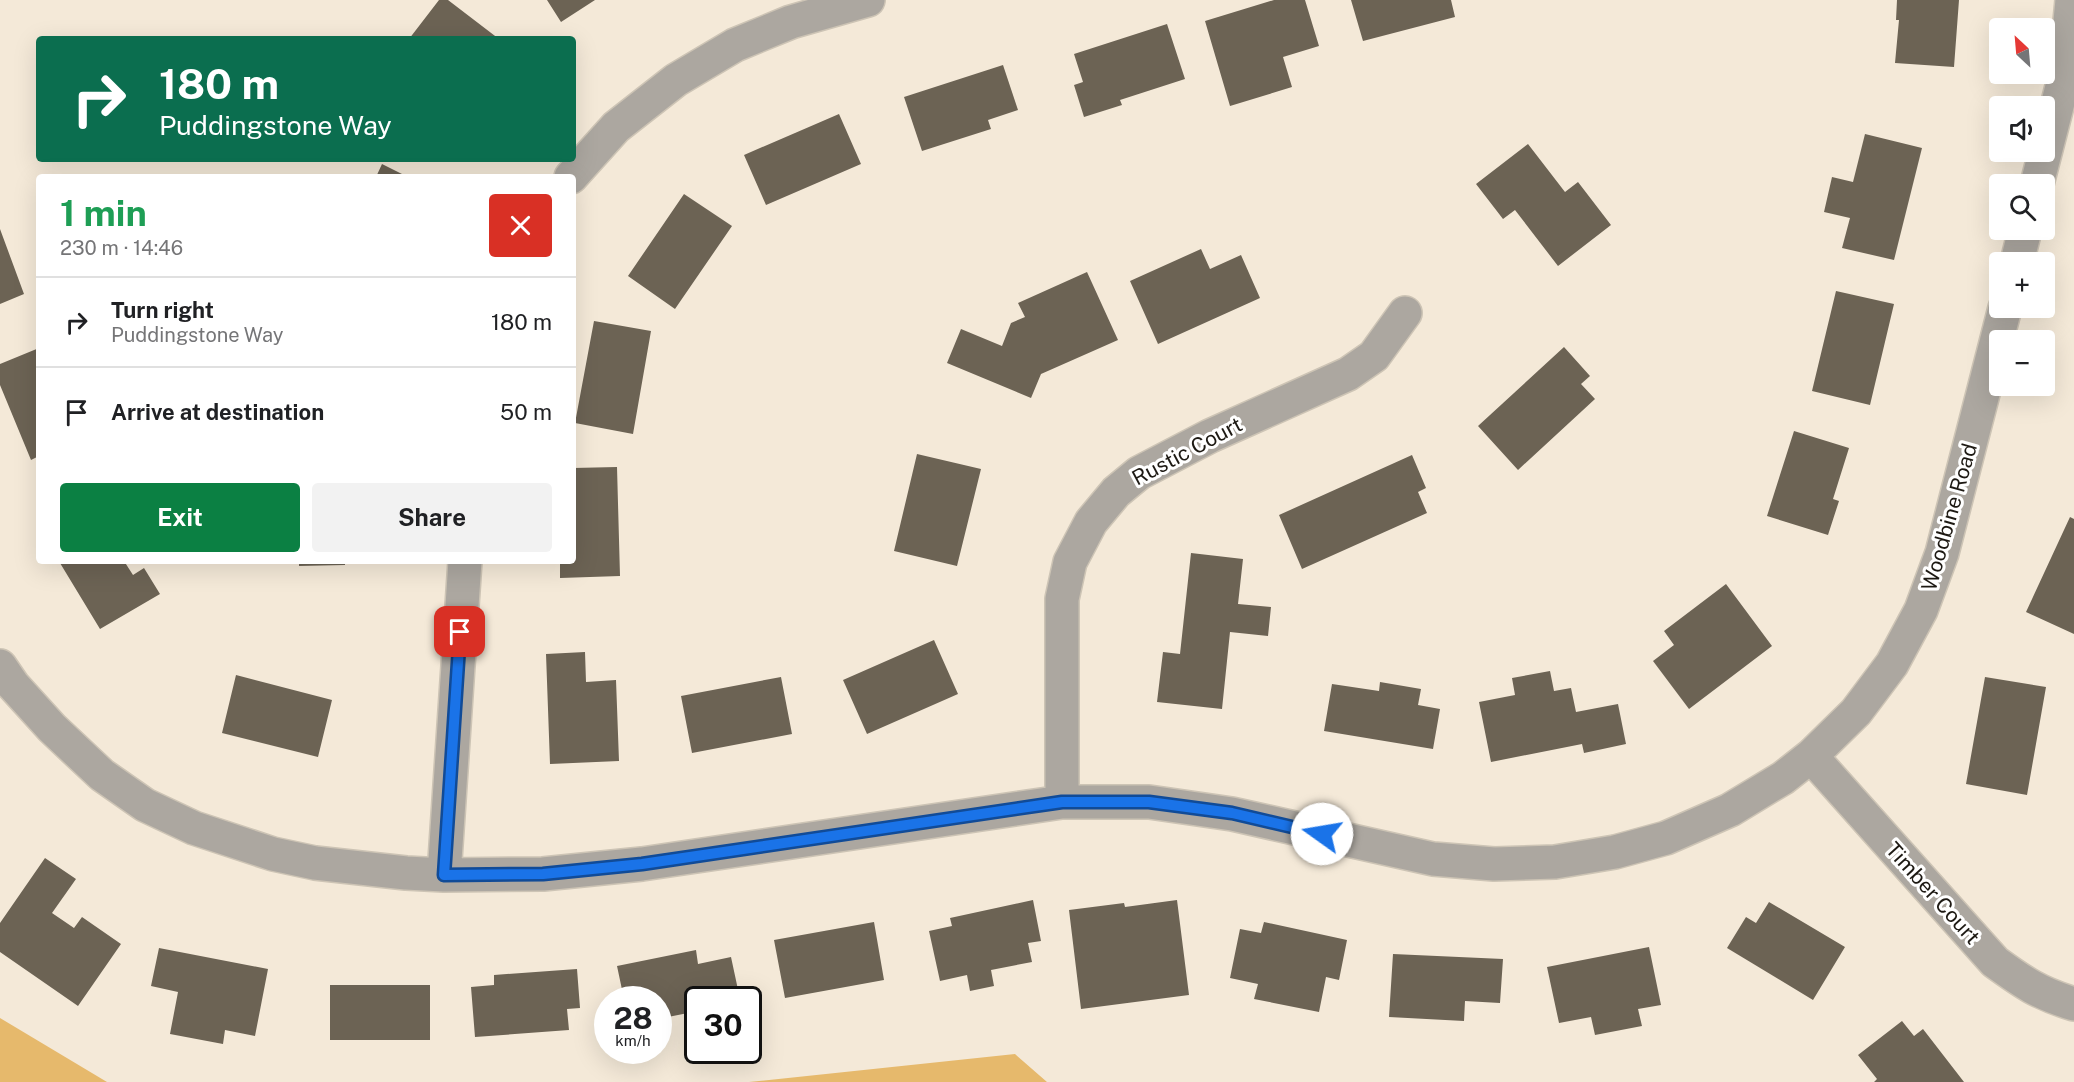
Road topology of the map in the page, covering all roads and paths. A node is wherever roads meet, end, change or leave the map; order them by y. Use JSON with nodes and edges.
{"nodes":[{"id":1,"x":868,"y":0,"type":"edge"},
{"id":2,"x":2072,"y":0,"type":"edge"},
{"id":3,"x":574,"y":174,"type":"edge"},
{"id":4,"x":2040,"y":174,"type":"edge"},
{"id":5,"x":1405,"y":313,"type":"dead end"},
{"id":6,"x":2002,"y":318,"type":"edge"},
{"id":7,"x":465,"y":564,"type":"edge"},
{"id":8,"x":0,"y":666,"type":"edge"},
{"id":9,"x":1811,"y":756,"type":"junction"},
{"id":10,"x":1062,"y":802,"type":"junction"},
{"id":11,"x":444,"y":875,"type":"junction"},
{"id":12,"x":2074,"y":1004,"type":"edge"}],
"edges":[{"from":1,"to":3,"type":"street"},
{"from":2,"to":4,"type":"street"},
{"from":5,"to":10,"type":"street","name":"Rustic Court"},
{"from":6,"to":9,"type":"street","name":"Woodbine Road"},
{"from":7,"to":11,"type":"street"},
{"from":8,"to":11,"type":"street","name":"Woodbine Road"},
{"from":9,"to":10,"type":"street","name":"Woodbine Road"},
{"from":9,"to":12,"type":"street","name":"Timber Court"},
{"from":10,"to":11,"type":"street","name":"Woodbine Road"}]}
